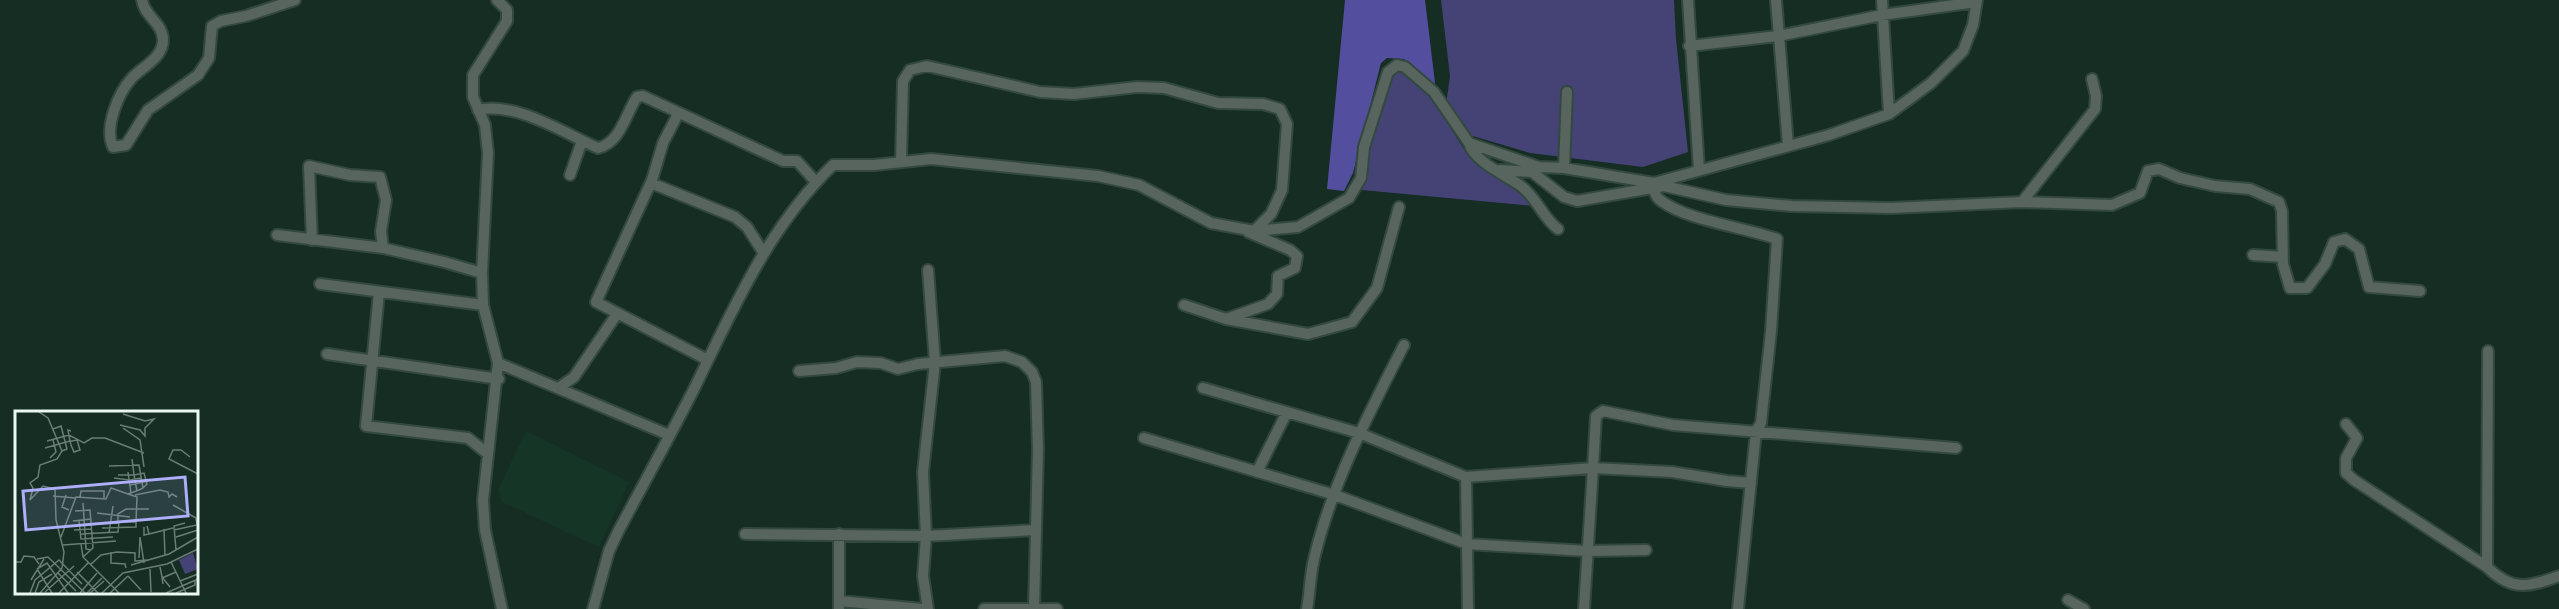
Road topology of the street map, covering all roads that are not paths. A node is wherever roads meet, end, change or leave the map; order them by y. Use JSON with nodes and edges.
{"nodes":[{"id":1,"x":142,"y":0,"type":"edge"},
{"id":2,"x":295,"y":0,"type":"edge"},
{"id":3,"x":497,"y":0,"type":"edge"},
{"id":4,"x":1688,"y":0,"type":"edge"},
{"id":5,"x":1776,"y":0,"type":"edge"},
{"id":6,"x":1881,"y":0,"type":"edge"},
{"id":7,"x":1977,"y":1,"type":"edge"},
{"id":8,"x":1882,"y":15,"type":"junction"},
{"id":9,"x":1778,"y":36,"type":"junction"},
{"id":10,"x":1689,"y":46,"type":"junction"},
{"id":11,"x":2092,"y":79,"type":"dead end"},
{"id":12,"x":1567,"y":92,"type":"dead end"},
{"id":13,"x":478,"y":110,"type":"junction"},
{"id":14,"x":678,"y":114,"type":"junction"},
{"id":15,"x":1889,"y":114,"type":"junction"},
{"id":16,"x":582,"y":141,"type":"junction"},
{"id":17,"x":1469,"y":143,"type":"junction"},
{"id":18,"x":1788,"y":145,"type":"junction"},
{"id":19,"x":901,"y":161,"type":"junction"},
{"id":20,"x":1564,"y":168,"type":"junction"},
{"id":21,"x":1500,"y":170,"type":"junction"},
{"id":22,"x":1699,"y":170,"type":"junction"},
{"id":23,"x":570,"y":175,"type":"dead end"},
{"id":24,"x":816,"y":182,"type":"junction"},
{"id":25,"x":651,"y":183,"type":"junction"},
{"id":26,"x":1653,"y":186,"type":"junction"},
{"id":27,"x":2022,"y":202,"type":"junction"},
{"id":28,"x":1399,"y":207,"type":"dead end"},
{"id":29,"x":1558,"y":229,"type":"dead end"},
{"id":30,"x":1250,"y":231,"type":"junction"},
{"id":31,"x":277,"y":235,"type":"dead end"},
{"id":32,"x":312,"y":240,"type":"junction"},
{"id":33,"x":383,"y":248,"type":"junction"},
{"id":34,"x":763,"y":252,"type":"junction"},
{"id":35,"x":2253,"y":255,"type":"dead end"},
{"id":36,"x":2283,"y":257,"type":"junction"},
{"id":37,"x":928,"y":270,"type":"dead end"},
{"id":38,"x":482,"y":273,"type":"junction"},
{"id":39,"x":320,"y":284,"type":"dead end"},
{"id":40,"x":2420,"y":291,"type":"dead end"},
{"id":41,"x":379,"y":292,"type":"junction"},
{"id":42,"x":483,"y":305,"type":"junction"},
{"id":43,"x":1185,"y":305,"type":"dead end"},
{"id":44,"x":616,"y":314,"type":"junction"},
{"id":45,"x":1226,"y":319,"type":"junction"},
{"id":46,"x":1404,"y":345,"type":"dead end"},
{"id":47,"x":2488,"y":351,"type":"dead end"},
{"id":48,"x":327,"y":354,"type":"dead end"},
{"id":49,"x":372,"y":360,"type":"junction"},
{"id":50,"x":708,"y":360,"type":"junction"},
{"id":51,"x":935,"y":362,"type":"junction"},
{"id":52,"x":498,"y":363,"type":"junction"},
{"id":53,"x":798,"y":371,"type":"dead end"},
{"id":54,"x":499,"y":379,"type":"junction"},
{"id":55,"x":560,"y":387,"type":"junction"},
{"id":56,"x":1203,"y":388,"type":"dead end"},
{"id":57,"x":1287,"y":412,"type":"junction"},
{"id":58,"x":2346,"y":424,"type":"dead end"},
{"id":59,"x":1756,"y":431,"type":"junction"},
{"id":60,"x":1359,"y":432,"type":"junction"},
{"id":61,"x":669,"y":435,"type":"junction"},
{"id":62,"x":1144,"y":438,"type":"dead end"},
{"id":63,"x":1956,"y":448,"type":"dead end"},
{"id":64,"x":488,"y":454,"type":"junction"},
{"id":65,"x":1593,"y":468,"type":"junction"},
{"id":66,"x":1257,"y":471,"type":"junction"},
{"id":67,"x":1466,"y":477,"type":"junction"},
{"id":68,"x":1751,"y":483,"type":"junction"},
{"id":69,"x":1335,"y":495,"type":"junction"},
{"id":70,"x":1035,"y":530,"type":"junction"},
{"id":71,"x":745,"y":534,"type":"dead end"},
{"id":72,"x":839,"y":534,"type":"junction"},
{"id":73,"x":926,"y":537,"type":"junction"},
{"id":74,"x":1467,"y":544,"type":"junction"},
{"id":75,"x":1646,"y":549,"type":"dead end"},
{"id":76,"x":1587,"y":551,"type":"junction"},
{"id":77,"x":2487,"y":567,"type":"junction"},
{"id":78,"x":2559,"y":576,"type":"edge"},
{"id":79,"x":2068,"y":600,"type":"dead end"},
{"id":80,"x":840,"y":605,"type":"edge"},
{"id":81,"x":502,"y":609,"type":"edge"},
{"id":82,"x":593,"y":609,"type":"edge"},
{"id":83,"x":922,"y":609,"type":"edge"},
{"id":84,"x":928,"y":609,"type":"edge"},
{"id":85,"x":984,"y":609,"type":"edge"},
{"id":86,"x":1034,"y":609,"type":"edge"},
{"id":87,"x":1058,"y":609,"type":"edge"},
{"id":88,"x":1307,"y":609,"type":"edge"},
{"id":89,"x":1468,"y":609,"type":"edge"},
{"id":90,"x":1584,"y":609,"type":"edge"},
{"id":91,"x":1738,"y":609,"type":"edge"},
{"id":92,"x":2084,"y":609,"type":"edge"}],
"edges":[{"from":1,"to":2,"type":"street"},
{"from":3,"to":13,"type":"street"},
{"from":4,"to":10,"type":"street"},
{"from":5,"to":9,"type":"street"},
{"from":6,"to":8,"type":"street"},
{"from":7,"to":8,"type":"street"},
{"from":7,"to":15,"type":"street"},
{"from":8,"to":9,"type":"street"},
{"from":8,"to":15,"type":"street"},
{"from":9,"to":10,"type":"street"},
{"from":9,"to":18,"type":"street"},
{"from":10,"to":22,"type":"street"},
{"from":11,"to":27,"type":"street"},
{"from":12,"to":20,"type":"street"},
{"from":13,"to":16,"type":"street"},
{"from":13,"to":38,"type":"street"},
{"from":14,"to":16,"type":"street"},
{"from":14,"to":24,"type":"street"},
{"from":14,"to":25,"type":"street"},
{"from":15,"to":18,"type":"street"},
{"from":16,"to":23,"type":"street"},
{"from":17,"to":20,"type":"street"},
{"from":17,"to":21,"type":"street"},
{"from":17,"to":30,"type":"street"},
{"from":18,"to":22,"type":"street"},
{"from":19,"to":24,"type":"street"},
{"from":19,"to":30,"type":"street"},
{"from":19,"to":30,"type":"street"},
{"from":20,"to":26,"type":"street"},
{"from":21,"to":26,"type":"street"},
{"from":21,"to":29,"type":"street"},
{"from":22,"to":26,"type":"street"},
{"from":24,"to":34,"type":"street"},
{"from":25,"to":34,"type":"street"},
{"from":25,"to":44,"type":"street"},
{"from":26,"to":27,"type":"street"},
{"from":26,"to":59,"type":"street"},
{"from":27,"to":36,"type":"street"},
{"from":28,"to":45,"type":"street"},
{"from":30,"to":45,"type":"street"},
{"from":31,"to":32,"type":"street"},
{"from":32,"to":33,"type":"street"},
{"from":32,"to":33,"type":"street"},
{"from":33,"to":38,"type":"street"},
{"from":34,"to":50,"type":"street"},
{"from":35,"to":36,"type":"street"},
{"from":36,"to":40,"type":"street"},
{"from":37,"to":51,"type":"street"},
{"from":38,"to":42,"type":"street"},
{"from":39,"to":41,"type":"street"},
{"from":41,"to":42,"type":"street"},
{"from":41,"to":49,"type":"street"},
{"from":42,"to":52,"type":"street"},
{"from":43,"to":45,"type":"street"},
{"from":44,"to":50,"type":"street"},
{"from":44,"to":55,"type":"street"},
{"from":46,"to":60,"type":"street"},
{"from":47,"to":77,"type":"street"},
{"from":48,"to":49,"type":"street"},
{"from":49,"to":54,"type":"street"},
{"from":49,"to":64,"type":"street"},
{"from":50,"to":61,"type":"street"},
{"from":51,"to":53,"type":"street"},
{"from":51,"to":70,"type":"street"},
{"from":51,"to":73,"type":"street"},
{"from":52,"to":54,"type":"street"},
{"from":52,"to":55,"type":"street"},
{"from":54,"to":64,"type":"street"},
{"from":55,"to":61,"type":"street"},
{"from":56,"to":57,"type":"street"},
{"from":57,"to":60,"type":"street"},
{"from":57,"to":66,"type":"street"},
{"from":58,"to":77,"type":"street"},
{"from":59,"to":63,"type":"street"},
{"from":59,"to":65,"type":"street"},
{"from":59,"to":68,"type":"street"},
{"from":60,"to":67,"type":"street"},
{"from":60,"to":69,"type":"street"},
{"from":61,"to":82,"type":"street"},
{"from":62,"to":66,"type":"street"},
{"from":64,"to":81,"type":"street"},
{"from":65,"to":67,"type":"street"},
{"from":65,"to":68,"type":"street"},
{"from":65,"to":76,"type":"street"},
{"from":66,"to":69,"type":"street"},
{"from":67,"to":74,"type":"street"},
{"from":68,"to":91,"type":"street"},
{"from":69,"to":74,"type":"street"},
{"from":69,"to":88,"type":"street"},
{"from":70,"to":73,"type":"street"},
{"from":70,"to":86,"type":"street"},
{"from":71,"to":72,"type":"street"},
{"from":72,"to":73,"type":"street"},
{"from":72,"to":80,"type":"street"},
{"from":73,"to":84,"type":"street"},
{"from":74,"to":76,"type":"street"},
{"from":74,"to":89,"type":"street"},
{"from":75,"to":76,"type":"street"},
{"from":76,"to":90,"type":"street"},
{"from":77,"to":78,"type":"street"},
{"from":79,"to":92,"type":"street"},
{"from":80,"to":83,"type":"street"},
{"from":85,"to":86,"type":"street"},
{"from":86,"to":87,"type":"street"}]}
